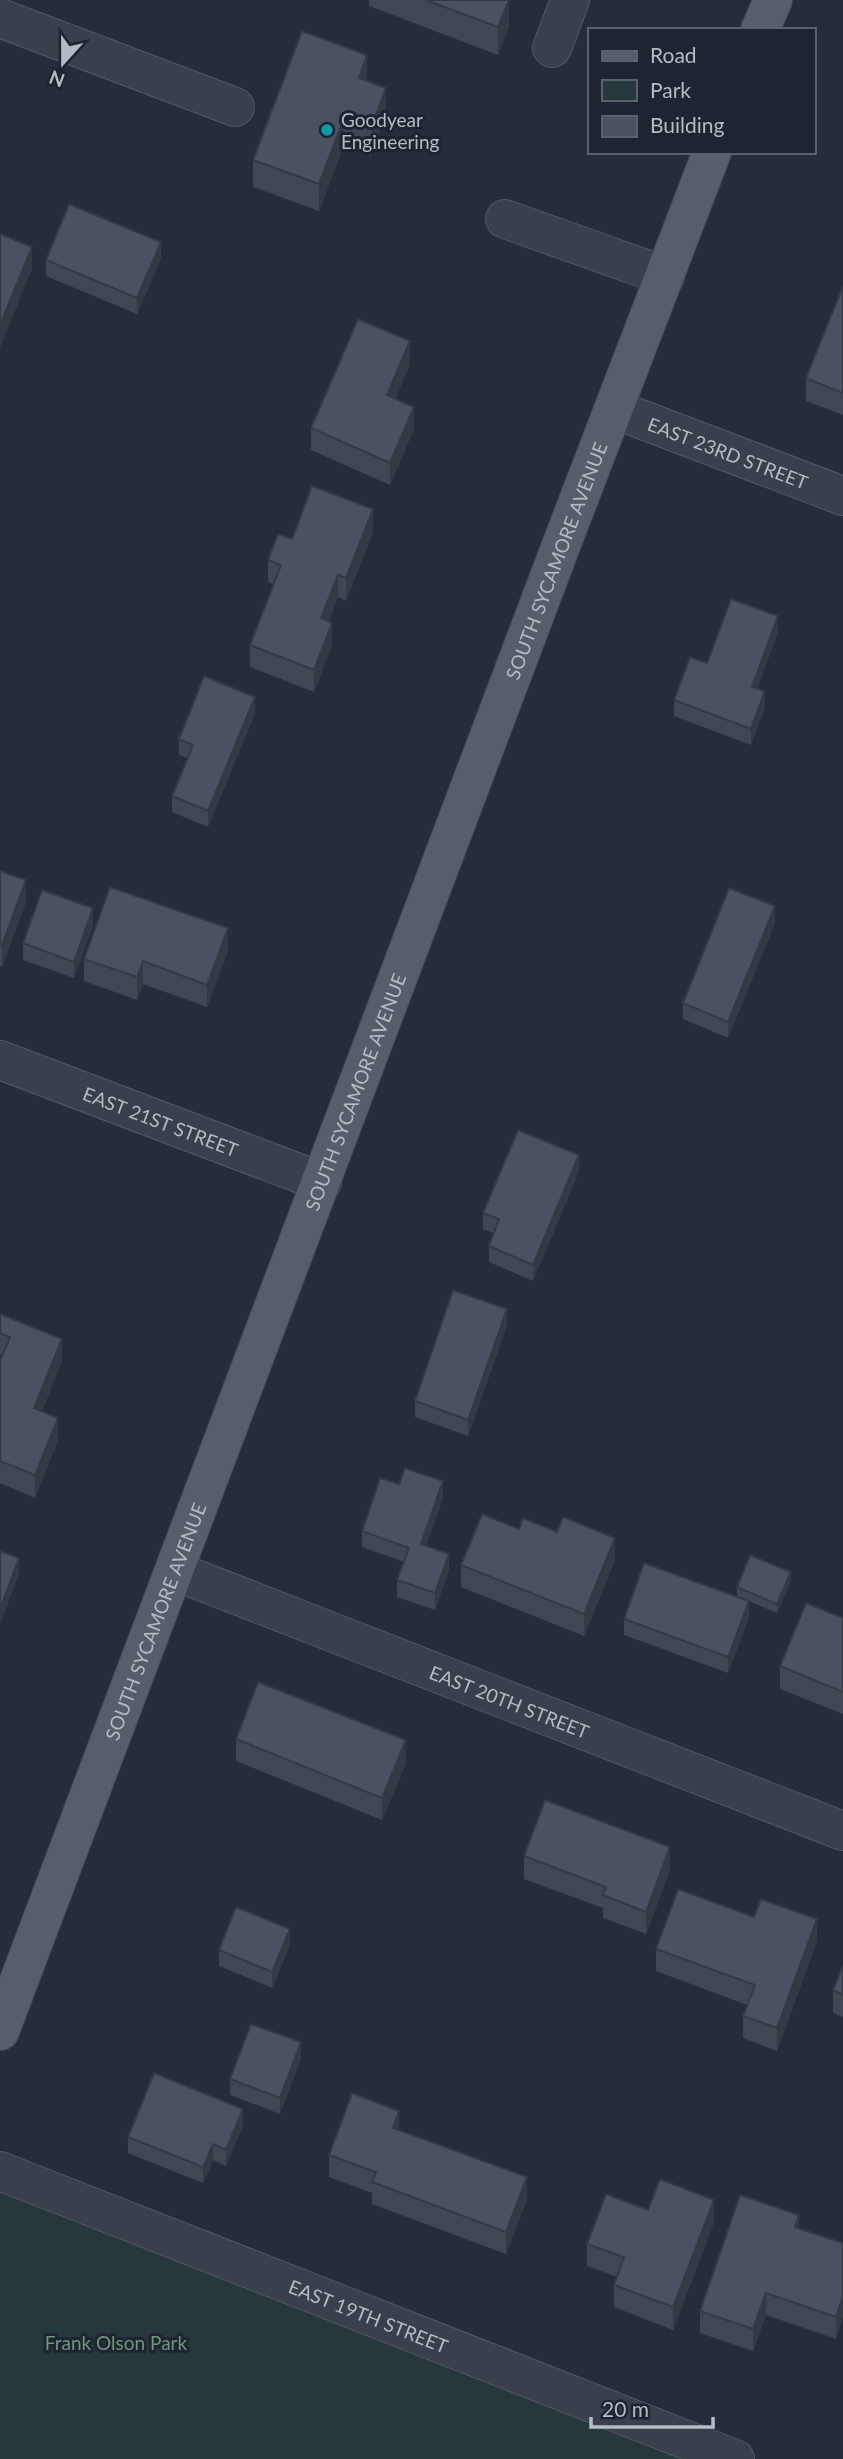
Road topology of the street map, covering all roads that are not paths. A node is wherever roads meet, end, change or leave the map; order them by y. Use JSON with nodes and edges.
{"nodes":[{"id":1,"x":570,"y":0,"type":"edge"},
{"id":2,"x":773,"y":0,"type":"edge"},
{"id":3,"x":0,"y":18,"type":"edge"},
{"id":4,"x":761,"y":28,"type":"edge"},
{"id":5,"x":552,"y":48,"type":"dead end"},
{"id":6,"x":234,"y":107,"type":"dead end"},
{"id":7,"x":711,"y":154,"type":"edge"},
{"id":8,"x":505,"y":219,"type":"dead end"},
{"id":9,"x":665,"y":276,"type":"junction"},
{"id":10,"x":614,"y":409,"type":"junction"},
{"id":11,"x":843,"y":496,"type":"edge"},
{"id":12,"x":0,"y":1060,"type":"edge"},
{"id":13,"x":322,"y":1182,"type":"junction"},
{"id":14,"x":174,"y":1571,"type":"junction"},
{"id":15,"x":843,"y":1831,"type":"edge"},
{"id":16,"x":0,"y":2031,"type":"edge"},
{"id":17,"x":0,"y":2171,"type":"edge"},
{"id":18,"x":735,"y":2459,"type":"edge"}],
"edges":[{"from":1,"to":5,"type":"street"},
{"from":2,"to":4,"type":"main road"},
{"from":3,"to":6,"type":"street"},
{"from":7,"to":9,"type":"main road","name":"SOUTH SYCAMORE AVENUE"},
{"from":8,"to":9,"type":"street"},
{"from":9,"to":10,"type":"main road","name":"SOUTH SYCAMORE AVENUE"},
{"from":10,"to":11,"type":"street","name":"EAST 23RD STREET"},
{"from":10,"to":13,"type":"main road","name":"SOUTH SYCAMORE AVENUE"},
{"from":12,"to":13,"type":"street","name":"EAST 21ST STREET"},
{"from":13,"to":14,"type":"main road","name":"SOUTH SYCAMORE AVENUE"},
{"from":14,"to":15,"type":"street","name":"EAST 20TH STREET"},
{"from":14,"to":16,"type":"main road","name":"SOUTH SYCAMORE AVENUE"},
{"from":17,"to":18,"type":"street","name":"EAST 19TH STREET"}]}
